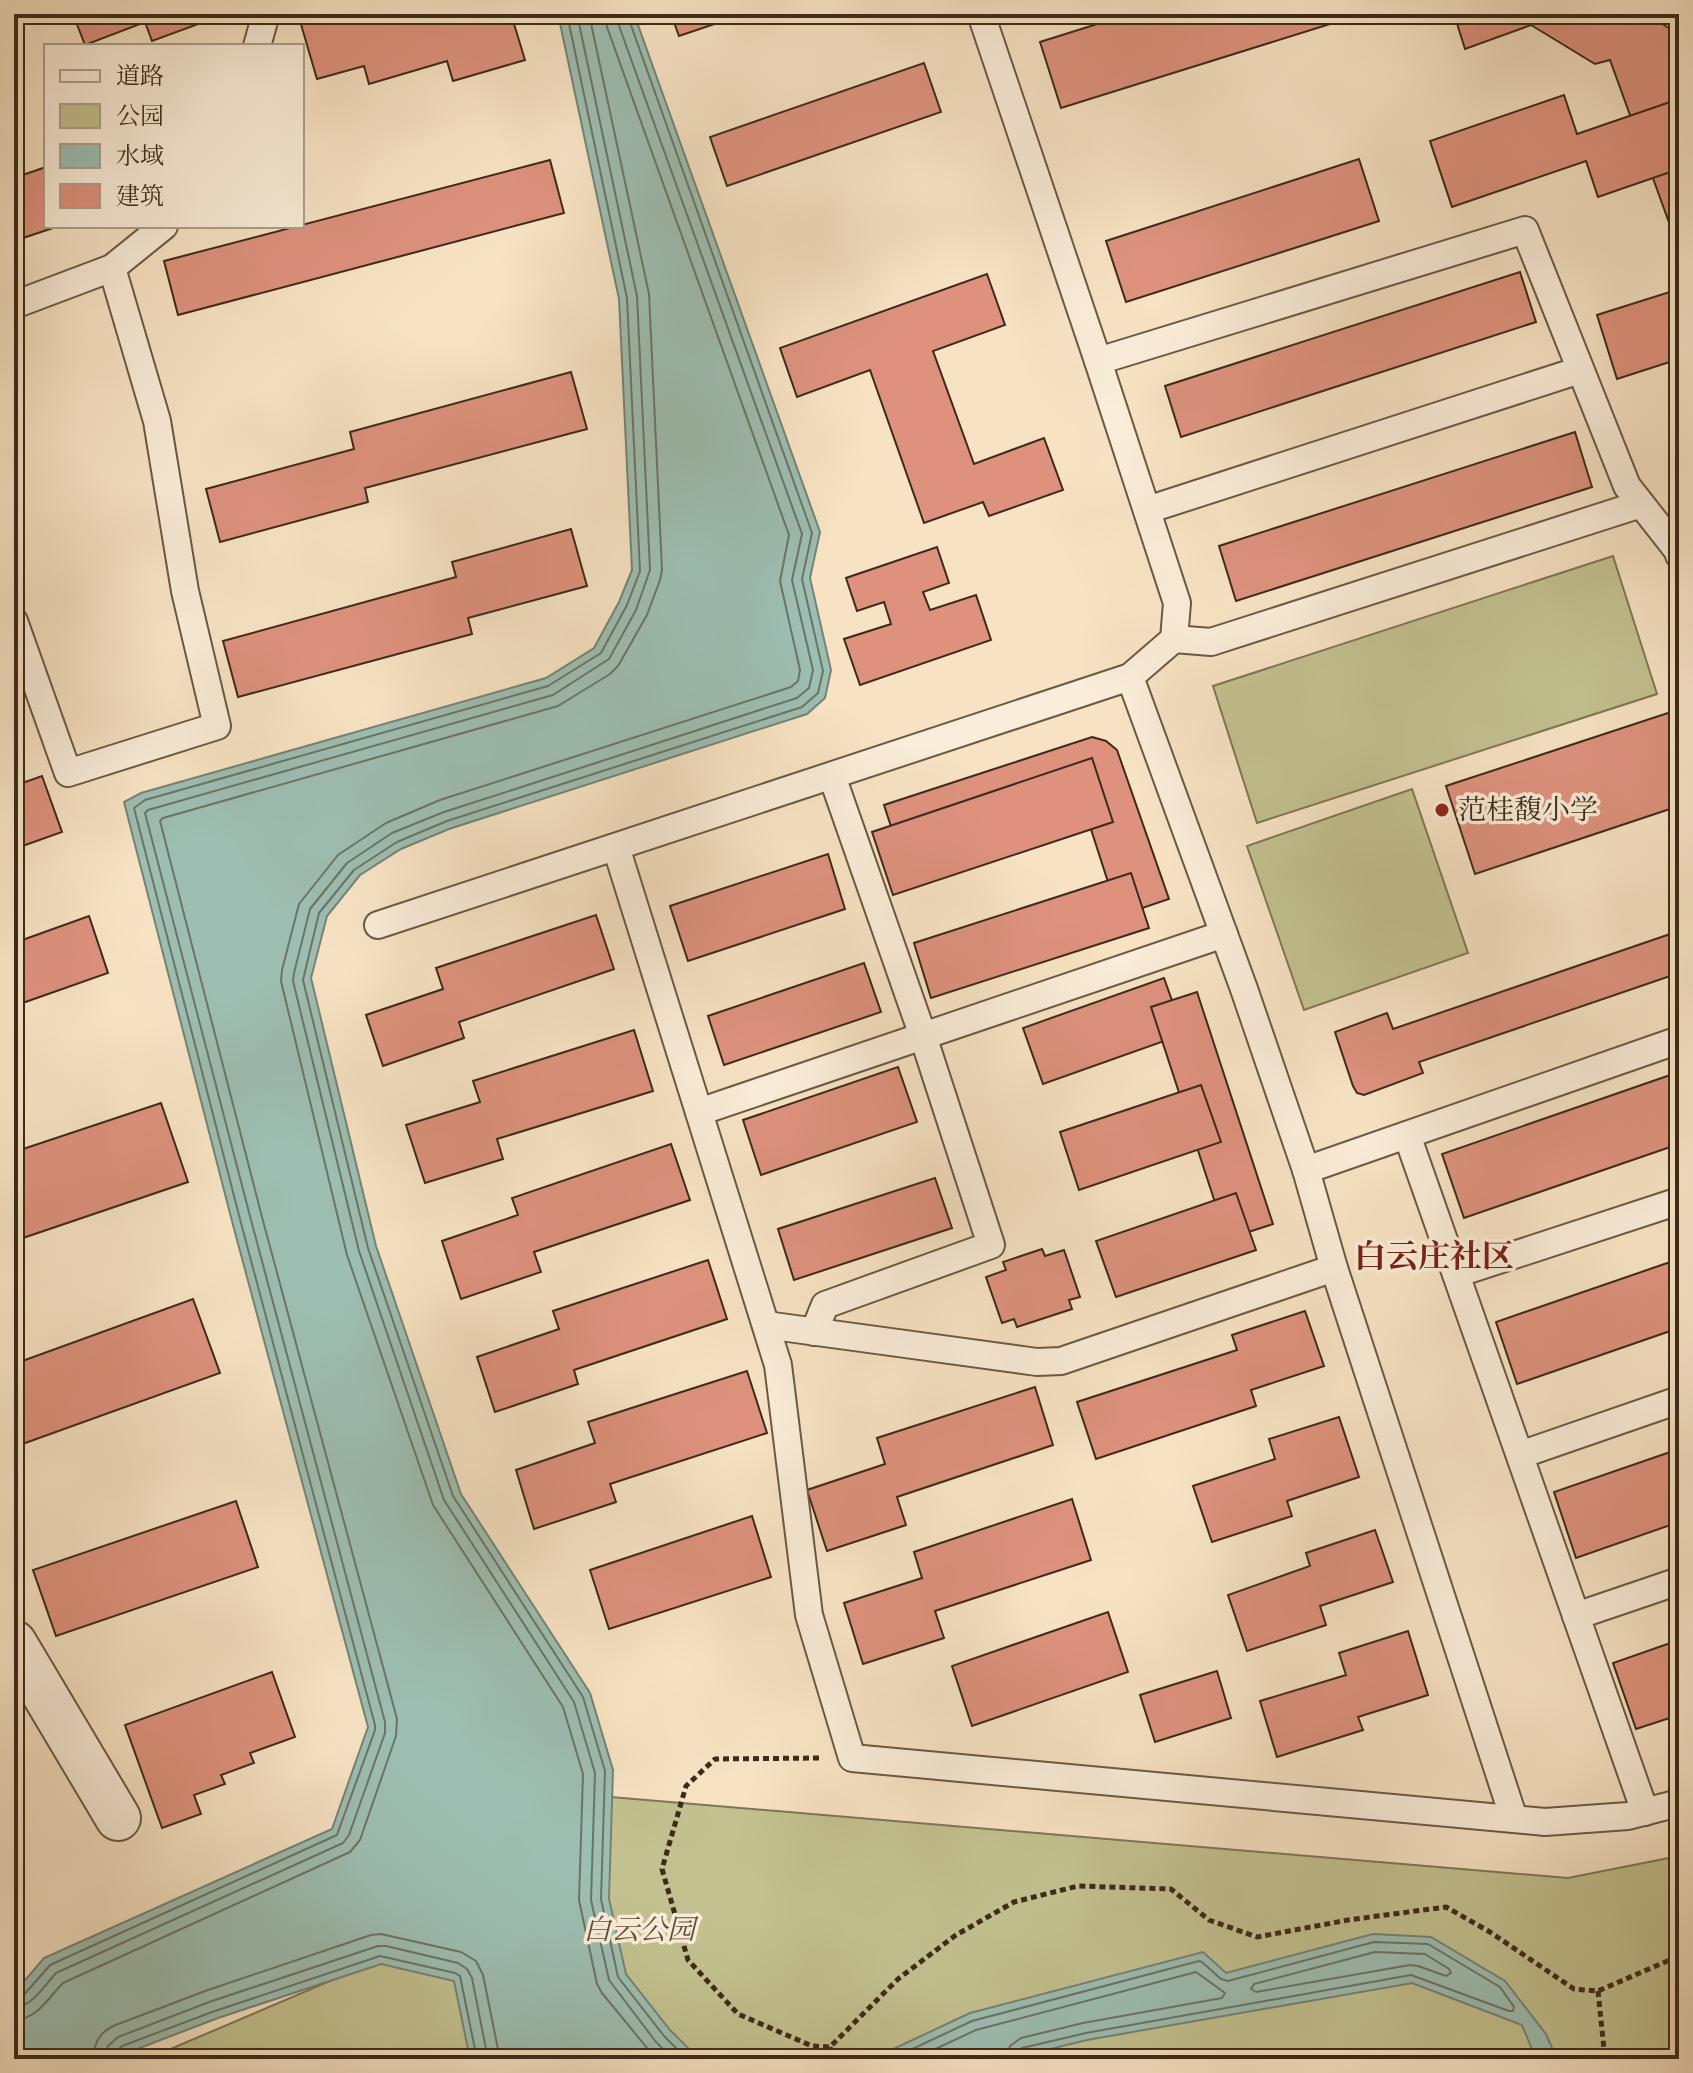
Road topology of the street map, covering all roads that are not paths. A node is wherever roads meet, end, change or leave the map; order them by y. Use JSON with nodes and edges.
{"nodes":[{"id":1,"x":266,"y":14,"type":"edge"},
{"id":2,"x":981,"y":14,"type":"edge"},
{"id":3,"x":258,"y":44,"type":"edge"},
{"id":4,"x":162,"y":228,"type":"edge"},
{"id":5,"x":112,"y":268,"type":"junction"},
{"id":6,"x":14,"y":305,"type":"edge"},
{"id":7,"x":1098,"y":361,"type":"junction"},
{"id":8,"x":1580,"y":370,"type":"junction"},
{"id":9,"x":1641,"y":504,"type":"junction"},
{"id":10,"x":1147,"y":510,"type":"junction"},
{"id":11,"x":1679,"y":555,"type":"edge"},
{"id":12,"x":14,"y":621,"type":"edge"},
{"id":13,"x":1174,"y":639,"type":"junction"},
{"id":14,"x":1130,"y":677,"type":"junction"},
{"id":15,"x":832,"y":776,"type":"junction"},
{"id":16,"x":616,"y":847,"type":"junction"},
{"id":17,"x":378,"y":925,"type":"dead end"},
{"id":18,"x":1224,"y":934,"type":"junction"},
{"id":19,"x":923,"y":1036,"type":"junction"},
{"id":20,"x":1679,"y":1040,"type":"edge"},
{"id":21,"x":699,"y":1112,"type":"junction"},
{"id":22,"x":1407,"y":1135,"type":"junction"},
{"id":23,"x":1306,"y":1170,"type":"junction"},
{"id":24,"x":1679,"y":1201,"type":"edge"},
{"id":25,"x":1334,"y":1268,"type":"junction"},
{"id":26,"x":1456,"y":1274,"type":"junction"},
{"id":27,"x":766,"y":1325,"type":"junction"},
{"id":28,"x":814,"y":1332,"type":"junction"},
{"id":29,"x":1679,"y":1400,"type":"edge"},
{"id":30,"x":1520,"y":1455,"type":"junction"},
{"id":31,"x":1679,"y":1581,"type":"edge"},
{"id":32,"x":1576,"y":1616,"type":"junction"},
{"id":33,"x":14,"y":1643,"type":"edge"},
{"id":34,"x":1679,"y":1803,"type":"edge"},
{"id":35,"x":1645,"y":1812,"type":"junction"},
{"id":36,"x":118,"y":1818,"type":"dead end"},
{"id":37,"x":1514,"y":1819,"type":"junction"}],
"edges":[{"from":1,"to":3,"type":"lane"},
{"from":2,"to":7,"type":"lane"},
{"from":4,"to":5,"type":"lane"},
{"from":5,"to":6,"type":"lane"},
{"from":5,"to":12,"type":"lane"},
{"from":7,"to":8,"type":"lane"},
{"from":7,"to":10,"type":"lane"},
{"from":8,"to":9,"type":"lane"},
{"from":8,"to":10,"type":"lane"},
{"from":9,"to":11,"type":"lane"},
{"from":9,"to":13,"type":"lane"},
{"from":10,"to":13,"type":"lane"},
{"from":13,"to":14,"type":"lane"},
{"from":14,"to":15,"type":"lane"},
{"from":14,"to":18,"type":"lane"},
{"from":15,"to":16,"type":"lane"},
{"from":15,"to":19,"type":"lane"},
{"from":16,"to":17,"type":"lane"},
{"from":16,"to":21,"type":"lane"},
{"from":18,"to":19,"type":"lane"},
{"from":18,"to":23,"type":"lane"},
{"from":19,"to":21,"type":"lane"},
{"from":19,"to":28,"type":"lane"},
{"from":20,"to":22,"type":"lane"},
{"from":21,"to":27,"type":"lane"},
{"from":22,"to":23,"type":"lane"},
{"from":22,"to":26,"type":"lane"},
{"from":23,"to":25,"type":"lane"},
{"from":24,"to":26,"type":"lane"},
{"from":25,"to":28,"type":"lane"},
{"from":25,"to":37,"type":"lane"},
{"from":26,"to":30,"type":"lane"},
{"from":27,"to":28,"type":"lane"},
{"from":27,"to":37,"type":"lane"},
{"from":29,"to":30,"type":"lane"},
{"from":30,"to":32,"type":"lane"},
{"from":31,"to":32,"type":"lane"},
{"from":32,"to":35,"type":"lane"},
{"from":33,"to":36,"type":"street"},
{"from":34,"to":35,"type":"lane"},
{"from":35,"to":37,"type":"lane"}]}
